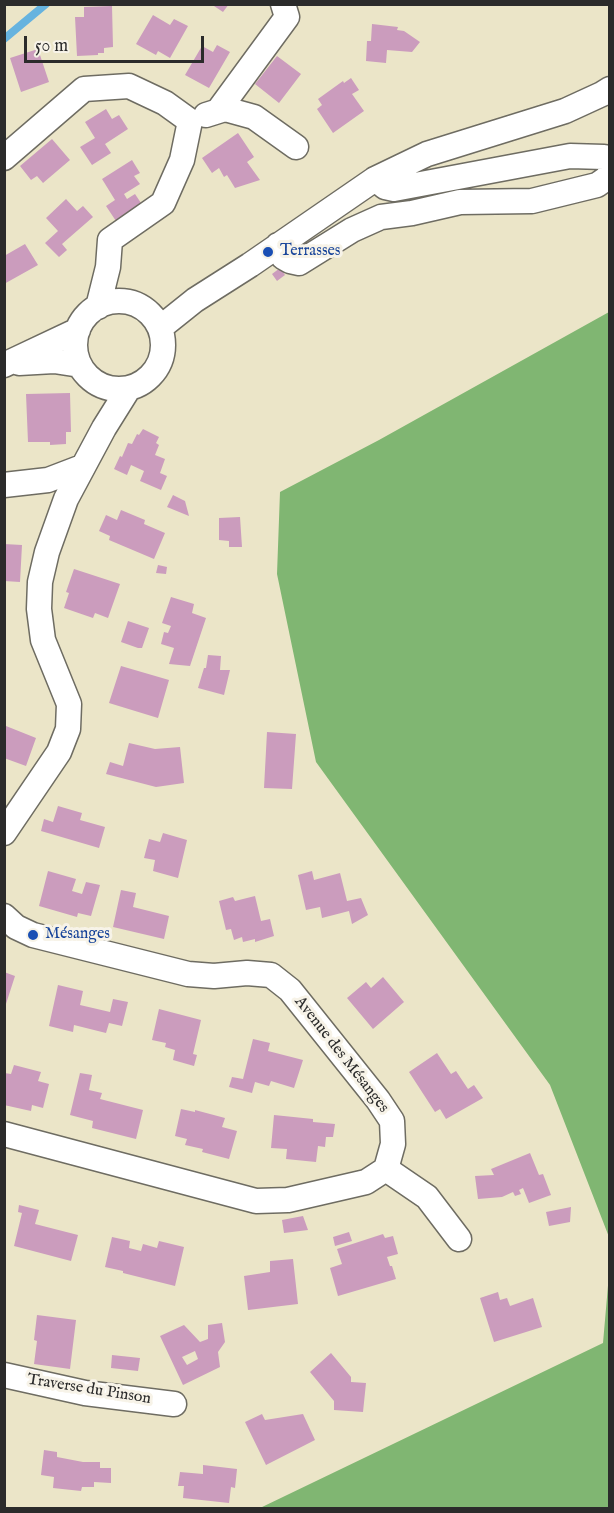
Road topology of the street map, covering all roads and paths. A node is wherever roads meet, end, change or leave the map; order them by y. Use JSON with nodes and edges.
{"nodes":[{"id":1,"x":284,"y":4,"type":"edge"},
{"id":2,"x":609,"y":89,"type":"edge"},
{"id":3,"x":218,"y":111,"type":"junction"},
{"id":4,"x":190,"y":121,"type":"junction"},
{"id":5,"x":296,"y":147,"type":"dead end"},
{"id":6,"x":4,"y":158,"type":"edge"},
{"id":7,"x":609,"y":161,"type":"edge"},
{"id":8,"x":609,"y":173,"type":"edge"},
{"id":9,"x":375,"y":179,"type":"junction"},
{"id":10,"x":278,"y":245,"type":"junction"},
{"id":11,"x":108,"y":267,"type":"junction"},
{"id":12,"x":195,"y":300,"type":"junction"},
{"id":13,"x":132,"y":304,"type":"junction"},
{"id":14,"x":98,"y":307,"type":"junction"},
{"id":15,"x":160,"y":328,"type":"junction"},
{"id":16,"x":78,"y":330,"type":"junction"},
{"id":17,"x":8,"y":364,"type":"edge"},
{"id":18,"x":80,"y":365,"type":"junction"},
{"id":19,"x":102,"y":386,"type":"junction"},
{"id":20,"x":129,"y":388,"type":"junction"},
{"id":21,"x":104,"y":428,"type":"junction"},
{"id":22,"x":82,"y":467,"type":"junction"},
{"id":23,"x":4,"y":485,"type":"edge"},
{"id":24,"x":4,"y":833,"type":"edge"},
{"id":25,"x":4,"y":916,"type":"edge"},
{"id":26,"x":4,"y":1134,"type":"edge"},
{"id":27,"x":386,"y":1169,"type":"junction"},
{"id":28,"x":459,"y":1239,"type":"dead end"},
{"id":29,"x":4,"y":1376,"type":"edge"},
{"id":30,"x":174,"y":1404,"type":"dead end"}],
"edges":[{"from":1,"to":3,"type":"street"},
{"from":2,"to":9,"type":"street"},
{"from":3,"to":4,"type":"street"},
{"from":3,"to":5,"type":"street"},
{"from":4,"to":6,"type":"street"},
{"from":4,"to":11,"type":"street"},
{"from":7,"to":9,"type":"street"},
{"from":8,"to":10,"type":"street"},
{"from":9,"to":10,"type":"street"},
{"from":10,"to":12,"type":"street"},
{"from":11,"to":13,"type":"street"},
{"from":11,"to":14,"type":"street"},
{"from":12,"to":13,"type":"street"},
{"from":12,"to":15,"type":"street"},
{"from":13,"to":14,"type":"street"},
{"from":13,"to":15,"type":"street"},
{"from":14,"to":16,"type":"street"},
{"from":15,"to":20,"type":"street"},
{"from":16,"to":17,"type":"street"},
{"from":16,"to":18,"type":"street"},
{"from":17,"to":18,"type":"street"},
{"from":18,"to":19,"type":"street"},
{"from":19,"to":20,"type":"street"},
{"from":19,"to":21,"type":"street"},
{"from":20,"to":21,"type":"street"},
{"from":21,"to":22,"type":"street"},
{"from":22,"to":23,"type":"street"},
{"from":22,"to":24,"type":"street"},
{"from":25,"to":27,"type":"street","name":"Avenue des Mésanges"},
{"from":26,"to":27,"type":"street"},
{"from":27,"to":28,"type":"street"},
{"from":29,"to":30,"type":"street","name":"Traverse du Pinson"}]}
